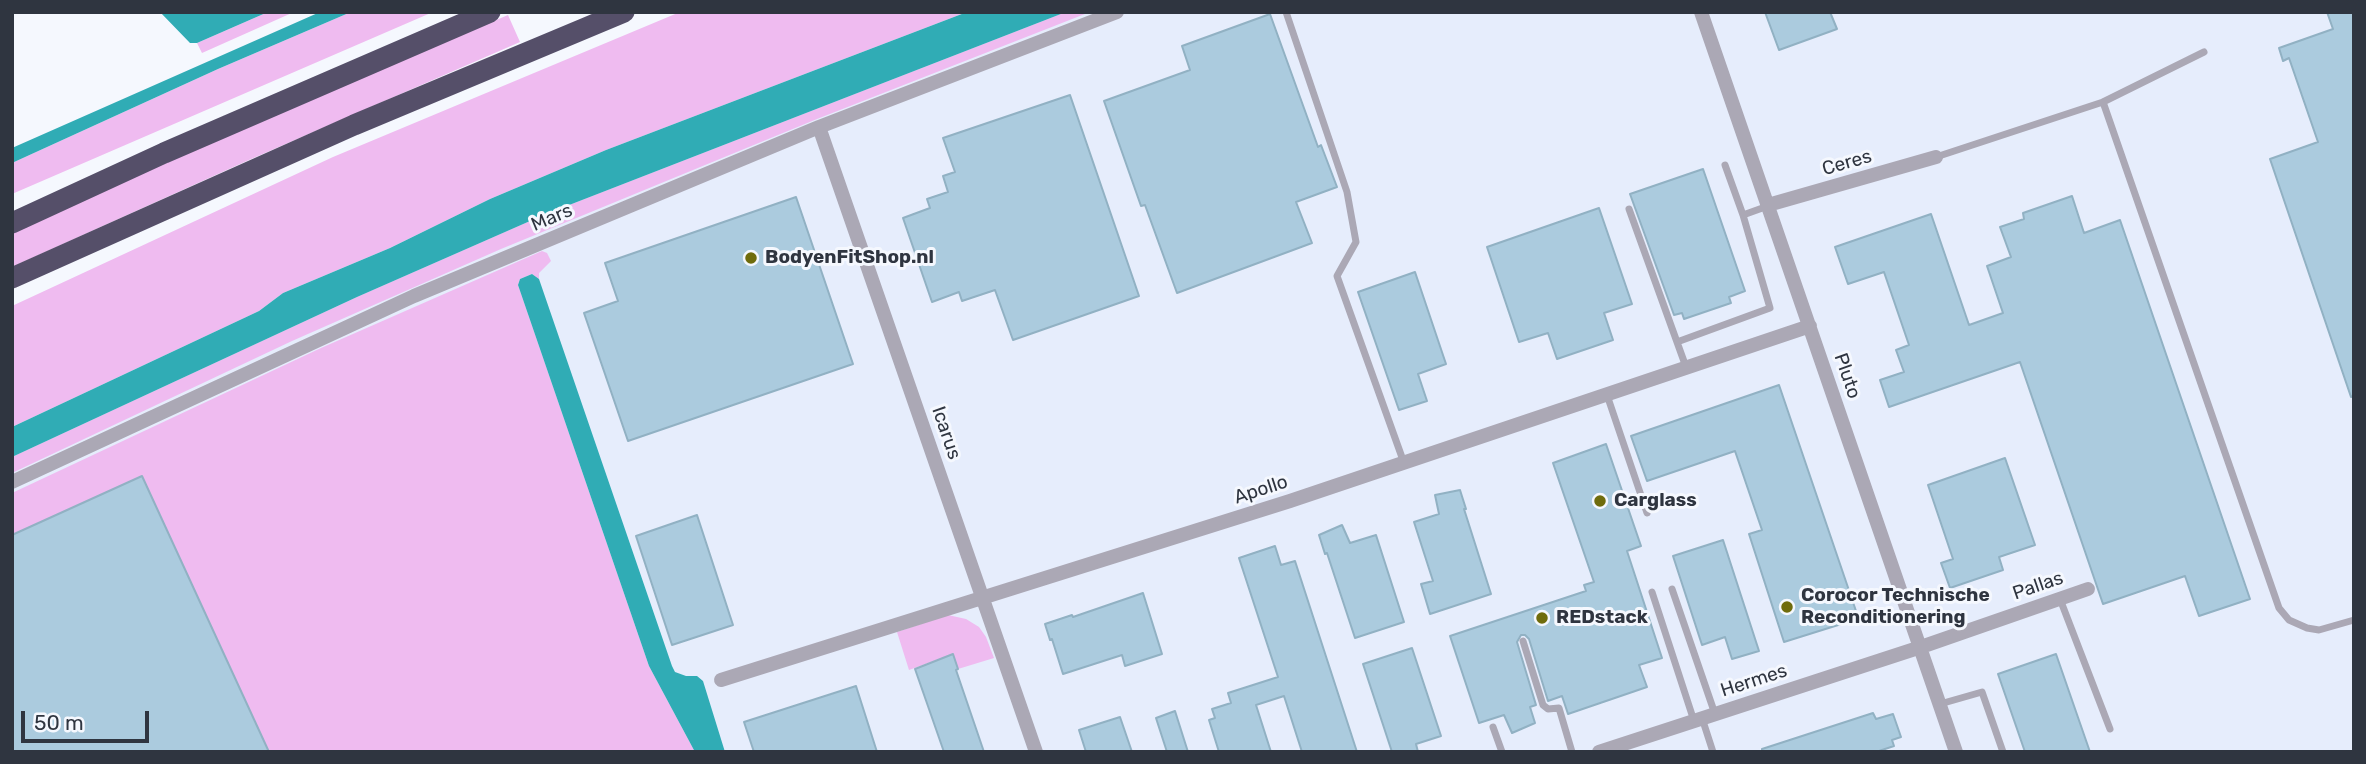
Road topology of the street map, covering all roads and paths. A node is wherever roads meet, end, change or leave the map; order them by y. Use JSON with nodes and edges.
{"nodes":[{"id":1,"x":490,"y":12,"type":"edge"},
{"id":2,"x":624,"y":12,"type":"edge"},
{"id":3,"x":1117,"y":12,"type":"edge"},
{"id":4,"x":1286,"y":12,"type":"edge"},
{"id":5,"x":1702,"y":12,"type":"edge"},
{"id":6,"x":2204,"y":52,"type":"dead end"},
{"id":7,"x":2103,"y":102,"type":"junction"},
{"id":8,"x":819,"y":127,"type":"junction"},
{"id":9,"x":1936,"y":157,"type":"joint"},
{"id":10,"x":1725,"y":165,"type":"dead end"},
{"id":11,"x":1768,"y":205,"type":"junction"},
{"id":12,"x":1629,"y":209,"type":"dead end"},
{"id":13,"x":1743,"y":215,"type":"junction"},
{"id":14,"x":12,"y":223,"type":"edge"},
{"id":15,"x":12,"y":278,"type":"edge"},
{"id":16,"x":1810,"y":326,"type":"junction"},
{"id":17,"x":1677,"y":342,"type":"junction"},
{"id":18,"x":1686,"y":368,"type":"junction"},
{"id":19,"x":1607,"y":395,"type":"junction"},
{"id":20,"x":1404,"y":463,"type":"junction"},
{"id":21,"x":12,"y":482,"type":"edge"},
{"id":22,"x":1647,"y":513,"type":"dead end"},
{"id":23,"x":1672,"y":589,"type":"dead end"},
{"id":24,"x":2088,"y":589,"type":"dead end"},
{"id":25,"x":1652,"y":592,"type":"dead end"},
{"id":26,"x":983,"y":597,"type":"junction"},
{"id":27,"x":2060,"y":599,"type":"junction"},
{"id":28,"x":2354,"y":620,"type":"edge"},
{"id":29,"x":1523,"y":641,"type":"dead end"},
{"id":30,"x":1921,"y":647,"type":"junction"},
{"id":31,"x":721,"y":680,"type":"dead end"},
{"id":32,"x":1940,"y":704,"type":"junction"},
{"id":33,"x":1704,"y":718,"type":"junction"},
{"id":34,"x":1493,"y":727,"type":"dead end"},
{"id":35,"x":2110,"y":729,"type":"dead end"},
{"id":36,"x":1037,"y":752,"type":"edge"},
{"id":37,"x":1502,"y":752,"type":"edge"},
{"id":38,"x":1573,"y":752,"type":"edge"},
{"id":39,"x":1599,"y":752,"type":"edge"},
{"id":40,"x":1713,"y":752,"type":"edge"},
{"id":41,"x":1956,"y":752,"type":"edge"},
{"id":42,"x":2003,"y":752,"type":"edge"}],
"edges":[{"from":1,"to":14,"type":"highway"},
{"from":2,"to":15,"type":"highway"},
{"from":3,"to":8,"type":"street","name":"Mars"},
{"from":4,"to":20,"type":"lane"},
{"from":5,"to":11,"type":"street","name":"Pluto"},
{"from":6,"to":7,"type":"lane"},
{"from":7,"to":9,"type":"lane"},
{"from":7,"to":28,"type":"lane"},
{"from":8,"to":21,"type":"street","name":"Mars"},
{"from":8,"to":26,"type":"street","name":"Icarus"},
{"from":9,"to":11,"type":"street","name":"Ceres"},
{"from":10,"to":13,"type":"lane"},
{"from":11,"to":13,"type":"lane"},
{"from":11,"to":16,"type":"street","name":"Pluto"},
{"from":12,"to":17,"type":"lane"},
{"from":13,"to":17,"type":"lane"},
{"from":16,"to":18,"type":"street","name":"Apollo"},
{"from":16,"to":30,"type":"street","name":"Pluto"},
{"from":17,"to":18,"type":"lane"},
{"from":18,"to":19,"type":"street","name":"Apollo"},
{"from":19,"to":20,"type":"street","name":"Apollo"},
{"from":19,"to":22,"type":"lane"},
{"from":20,"to":26,"type":"street","name":"Apollo"},
{"from":23,"to":33,"type":"lane"},
{"from":24,"to":27,"type":"street","name":"Pallas"},
{"from":25,"to":33,"type":"lane"},
{"from":26,"to":31,"type":"street","name":"Apollo"},
{"from":26,"to":36,"type":"street","name":"Icarus"},
{"from":27,"to":30,"type":"street","name":"Pallas"},
{"from":27,"to":35,"type":"lane"},
{"from":29,"to":38,"type":"lane"},
{"from":30,"to":32,"type":"street","name":"Pluto"},
{"from":30,"to":33,"type":"street","name":"Hermes"},
{"from":32,"to":41,"type":"street","name":"Pluto"},
{"from":32,"to":42,"type":"lane"},
{"from":33,"to":39,"type":"street","name":"Hermes"},
{"from":33,"to":40,"type":"lane"},
{"from":34,"to":37,"type":"lane"}]}
